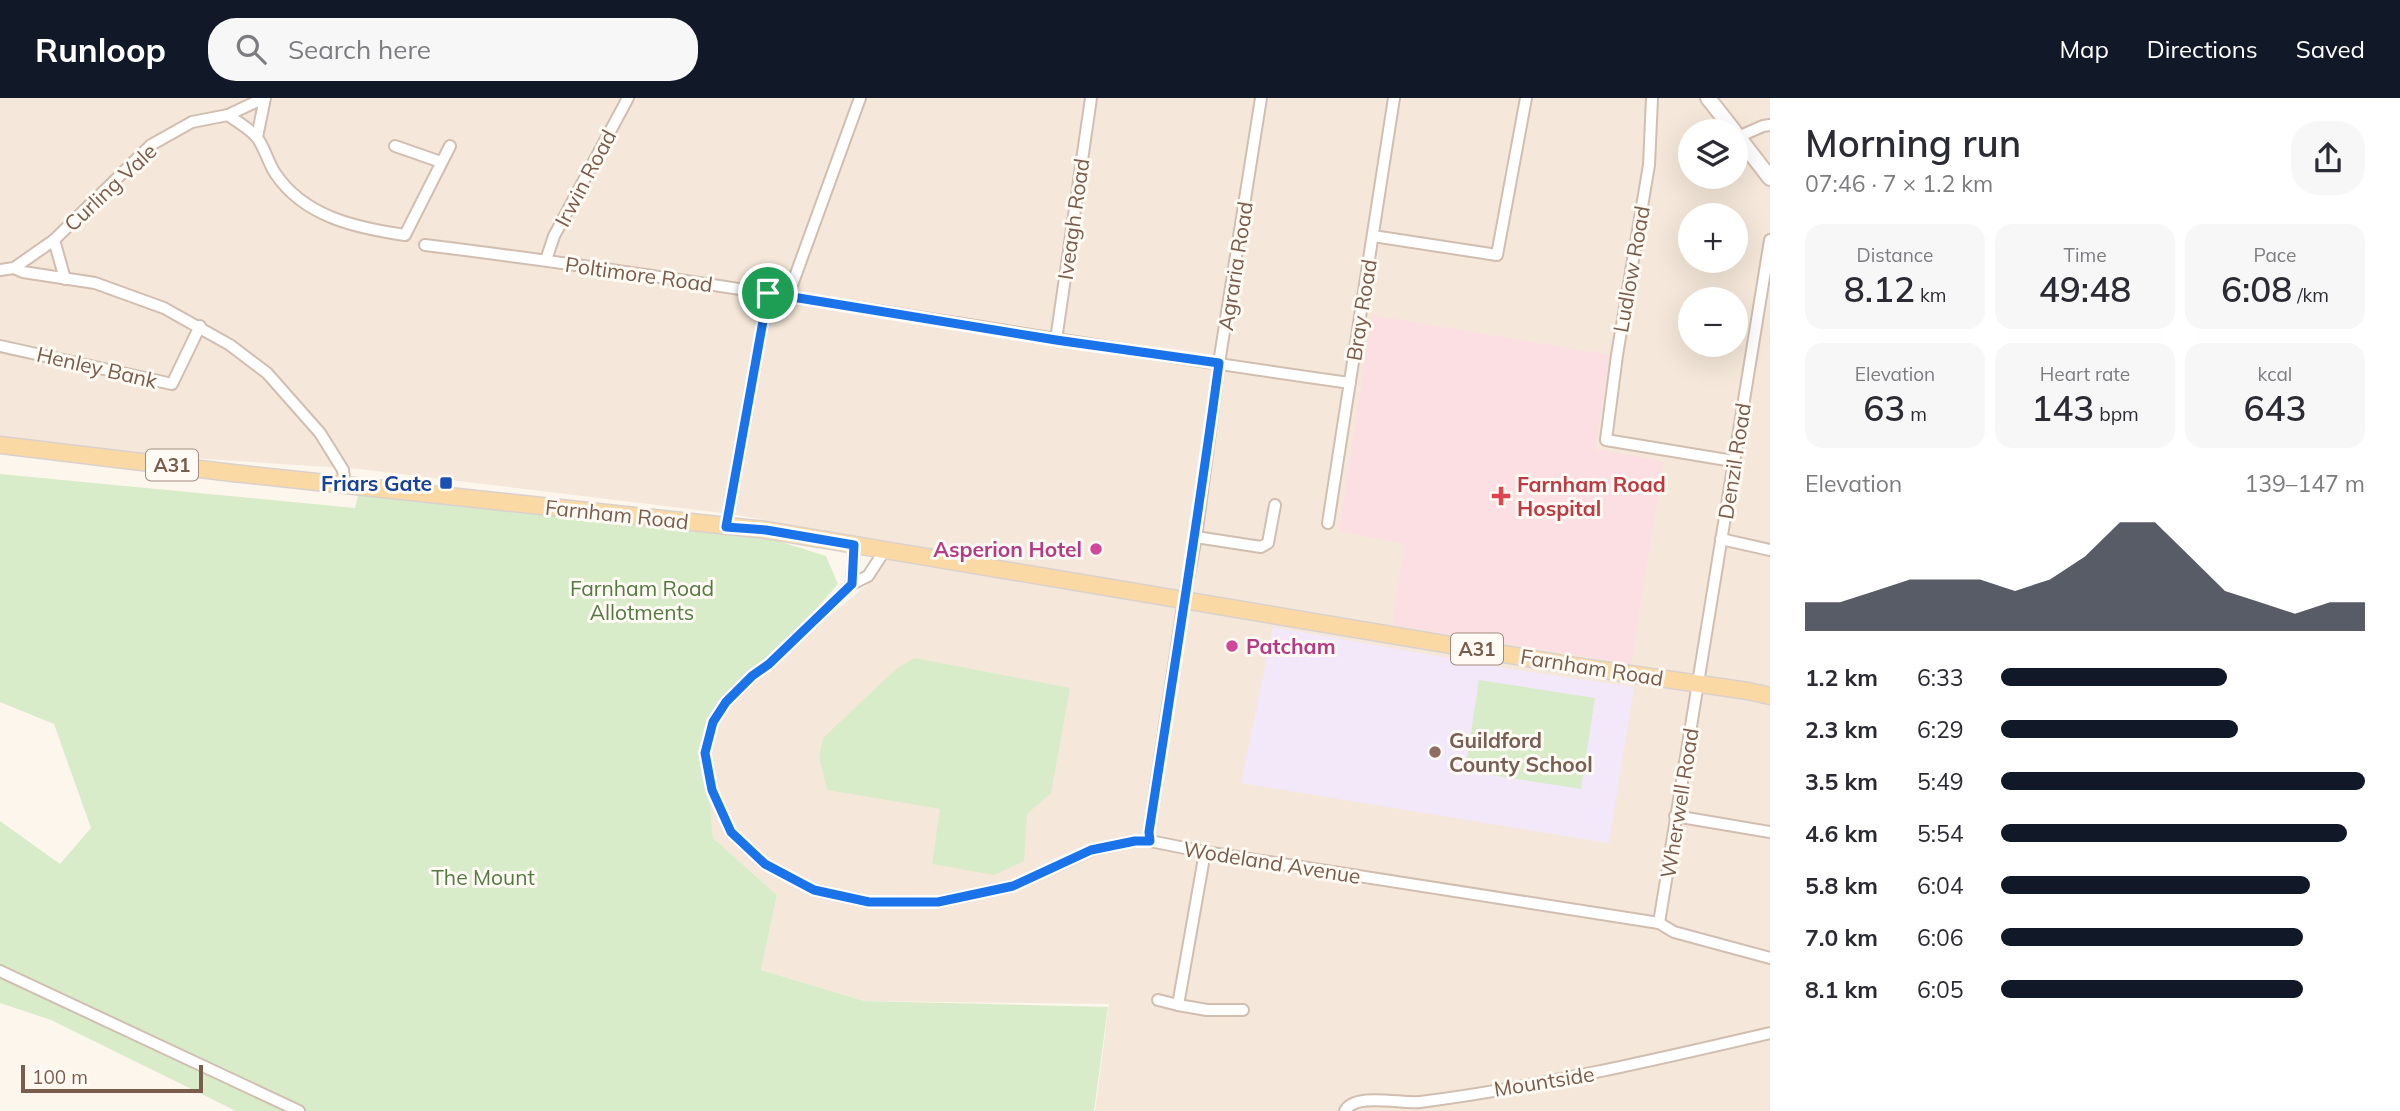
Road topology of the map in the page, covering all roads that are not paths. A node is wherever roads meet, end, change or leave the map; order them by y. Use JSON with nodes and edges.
{"nodes":[{"id":1,"x":264,"y":98,"type":"edge"},
{"id":2,"x":628,"y":98,"type":"edge"},
{"id":3,"x":860,"y":98,"type":"edge"},
{"id":4,"x":1091,"y":98,"type":"edge"},
{"id":5,"x":1261,"y":98,"type":"edge"},
{"id":6,"x":1394,"y":98,"type":"edge"},
{"id":7,"x":1526,"y":98,"type":"edge"},
{"id":8,"x":1653,"y":98,"type":"edge"},
{"id":9,"x":1708,"y":98,"type":"edge"},
{"id":10,"x":228,"y":116,"type":"junction"},
{"id":11,"x":1724,"y":119,"type":"edge"},
{"id":12,"x":1770,"y":125,"type":"edge"},
{"id":13,"x":1748,"y":130,"type":"edge"},
{"id":14,"x":257,"y":137,"type":"junction"},
{"id":15,"x":395,"y":146,"type":"dead end"},
{"id":16,"x":450,"y":146,"type":"dead end"},
{"id":17,"x":1748,"y":150,"type":"edge"},
{"id":18,"x":441,"y":162,"type":"junction"},
{"id":19,"x":1770,"y":178,"type":"edge"},
{"id":20,"x":1373,"y":236,"type":"junction"},
{"id":21,"x":54,"y":240,"type":"junction"},
{"id":22,"x":1770,"y":240,"type":"edge"},
{"id":23,"x":425,"y":245,"type":"dead end"},
{"id":24,"x":546,"y":260,"type":"junction"},
{"id":25,"x":14,"y":268,"type":"junction"},
{"id":26,"x":0,"y":270,"type":"edge"},
{"id":27,"x":65,"y":279,"type":"junction"},
{"id":28,"x":768,"y":293,"type":"junction"},
{"id":29,"x":788,"y":296,"type":"junction"},
{"id":30,"x":200,"y":326,"type":"junction"},
{"id":31,"x":1056,"y":340,"type":"junction"},
{"id":32,"x":0,"y":346,"type":"edge"},
{"id":33,"x":1219,"y":363,"type":"junction"},
{"id":34,"x":1350,"y":383,"type":"junction"},
{"id":35,"x":0,"y":445,"type":"edge"},
{"id":36,"x":1733,"y":461,"type":"junction"},
{"id":37,"x":345,"y":484,"type":"junction"},
{"id":38,"x":1275,"y":505,"type":"dead end"},
{"id":39,"x":1328,"y":523,"type":"dead end"},
{"id":40,"x":726,"y":527,"type":"junction"},
{"id":41,"x":1196,"y":537,"type":"junction"},
{"id":42,"x":1721,"y":539,"type":"junction"},
{"id":43,"x":854,"y":545,"type":"junction"},
{"id":44,"x":886,"y":550,"type":"junction"},
{"id":45,"x":1770,"y":551,"type":"edge"},
{"id":46,"x":852,"y":584,"type":"junction"},
{"id":47,"x":1184,"y":600,"type":"junction"},
{"id":48,"x":1699,"y":683,"type":"junction"},
{"id":49,"x":1770,"y":696,"type":"edge"},
{"id":50,"x":1675,"y":816,"type":"junction"},
{"id":51,"x":1770,"y":832,"type":"edge"},
{"id":52,"x":1150,"y":841,"type":"junction"},
{"id":53,"x":1205,"y":852,"type":"junction"},
{"id":54,"x":1659,"y":923,"type":"junction"},
{"id":55,"x":1770,"y":958,"type":"edge"},
{"id":56,"x":0,"y":971,"type":"edge"},
{"id":57,"x":1158,"y":1000,"type":"dead end"},
{"id":58,"x":1178,"y":1004,"type":"junction"},
{"id":59,"x":1243,"y":1010,"type":"dead end"},
{"id":60,"x":1770,"y":1032,"type":"edge"},
{"id":61,"x":299,"y":1111,"type":"edge"},
{"id":62,"x":1345,"y":1111,"type":"edge"}],
"edges":[{"from":1,"to":10,"type":"street","name":"Curling Vale"},
{"from":1,"to":14,"type":"street"},
{"from":2,"to":24,"type":"street","name":"Irwin Road"},
{"from":3,"to":29,"type":"street"},
{"from":4,"to":31,"type":"street","name":"Iveagh Road"},
{"from":5,"to":33,"type":"street","name":"Agraria Road"},
{"from":6,"to":20,"type":"street","name":"Bray Road"},
{"from":7,"to":20,"type":"street"},
{"from":8,"to":36,"type":"street","name":"Ludlow Road"},
{"from":9,"to":11,"type":"street"},
{"from":10,"to":14,"type":"street"},
{"from":10,"to":21,"type":"street","name":"Curling Vale"},
{"from":12,"to":13,"type":"street"},
{"from":14,"to":18,"type":"street"},
{"from":15,"to":18,"type":"street"},
{"from":16,"to":18,"type":"street"},
{"from":17,"to":19,"type":"street"},
{"from":20,"to":34,"type":"street","name":"Bray Road"},
{"from":21,"to":25,"type":"street","name":"Curling Vale"},
{"from":21,"to":27,"type":"street"},
{"from":22,"to":36,"type":"street","name":"Denzil Road"},
{"from":23,"to":24,"type":"street","name":"Poltimore Road"},
{"from":24,"to":28,"type":"street","name":"Poltimore Road"},
{"from":25,"to":26,"type":"street","name":"Curling Vale"},
{"from":25,"to":27,"type":"street"},
{"from":27,"to":30,"type":"street"},
{"from":28,"to":29,"type":"street","name":"Poltimore Road"},
{"from":28,"to":40,"type":"street"},
{"from":29,"to":31,"type":"street","name":"Poltimore Road"},
{"from":30,"to":32,"type":"street","name":"Henley Bank"},
{"from":30,"to":37,"type":"street"},
{"from":31,"to":33,"type":"street","name":"Poltimore Road"},
{"from":33,"to":34,"type":"street","name":"Poltimore Road"},
{"from":33,"to":41,"type":"street","name":"Agraria Road"},
{"from":34,"to":39,"type":"street","name":"Bray Road"},
{"from":35,"to":37,"type":"main road","name":"Farnham Road","number":"A31"},
{"from":36,"to":42,"type":"street","name":"Denzil Road"},
{"from":37,"to":40,"type":"main road","name":"Farnham Road","number":"A31"},
{"from":38,"to":41,"type":"street"},
{"from":40,"to":43,"type":"main road","name":"Farnham Road","number":"A31"},
{"from":41,"to":47,"type":"street","name":"Agraria Road"},
{"from":42,"to":45,"type":"street"},
{"from":42,"to":48,"type":"street","name":"Denzil Road"},
{"from":43,"to":44,"type":"main road","name":"Farnham Road","number":"A31"},
{"from":43,"to":46,"type":"street"},
{"from":44,"to":46,"type":"street","name":"Wodeland Avenue"},
{"from":44,"to":47,"type":"main road","name":"Farnham Road","number":"A31"},
{"from":46,"to":52,"type":"street","name":"Wodeland Avenue"},
{"from":47,"to":48,"type":"main road","name":"Farnham Road","number":"A31"},
{"from":47,"to":52,"type":"street","name":"Agraria Road"},
{"from":48,"to":49,"type":"main road","name":"Farnham Road","number":"A31"},
{"from":48,"to":50,"type":"street","name":"Wherwell Road"},
{"from":50,"to":51,"type":"street"},
{"from":50,"to":54,"type":"street","name":"Wherwell Road"},
{"from":52,"to":53,"type":"street","name":"Wodeland Avenue"},
{"from":53,"to":54,"type":"street","name":"Wodeland Avenue"},
{"from":53,"to":58,"type":"street"},
{"from":54,"to":55,"type":"street","name":"Wodeland Avenue"},
{"from":56,"to":61,"type":"street"},
{"from":57,"to":58,"type":"street"},
{"from":58,"to":59,"type":"street"},
{"from":60,"to":62,"type":"street","name":"Mountside"}]}
